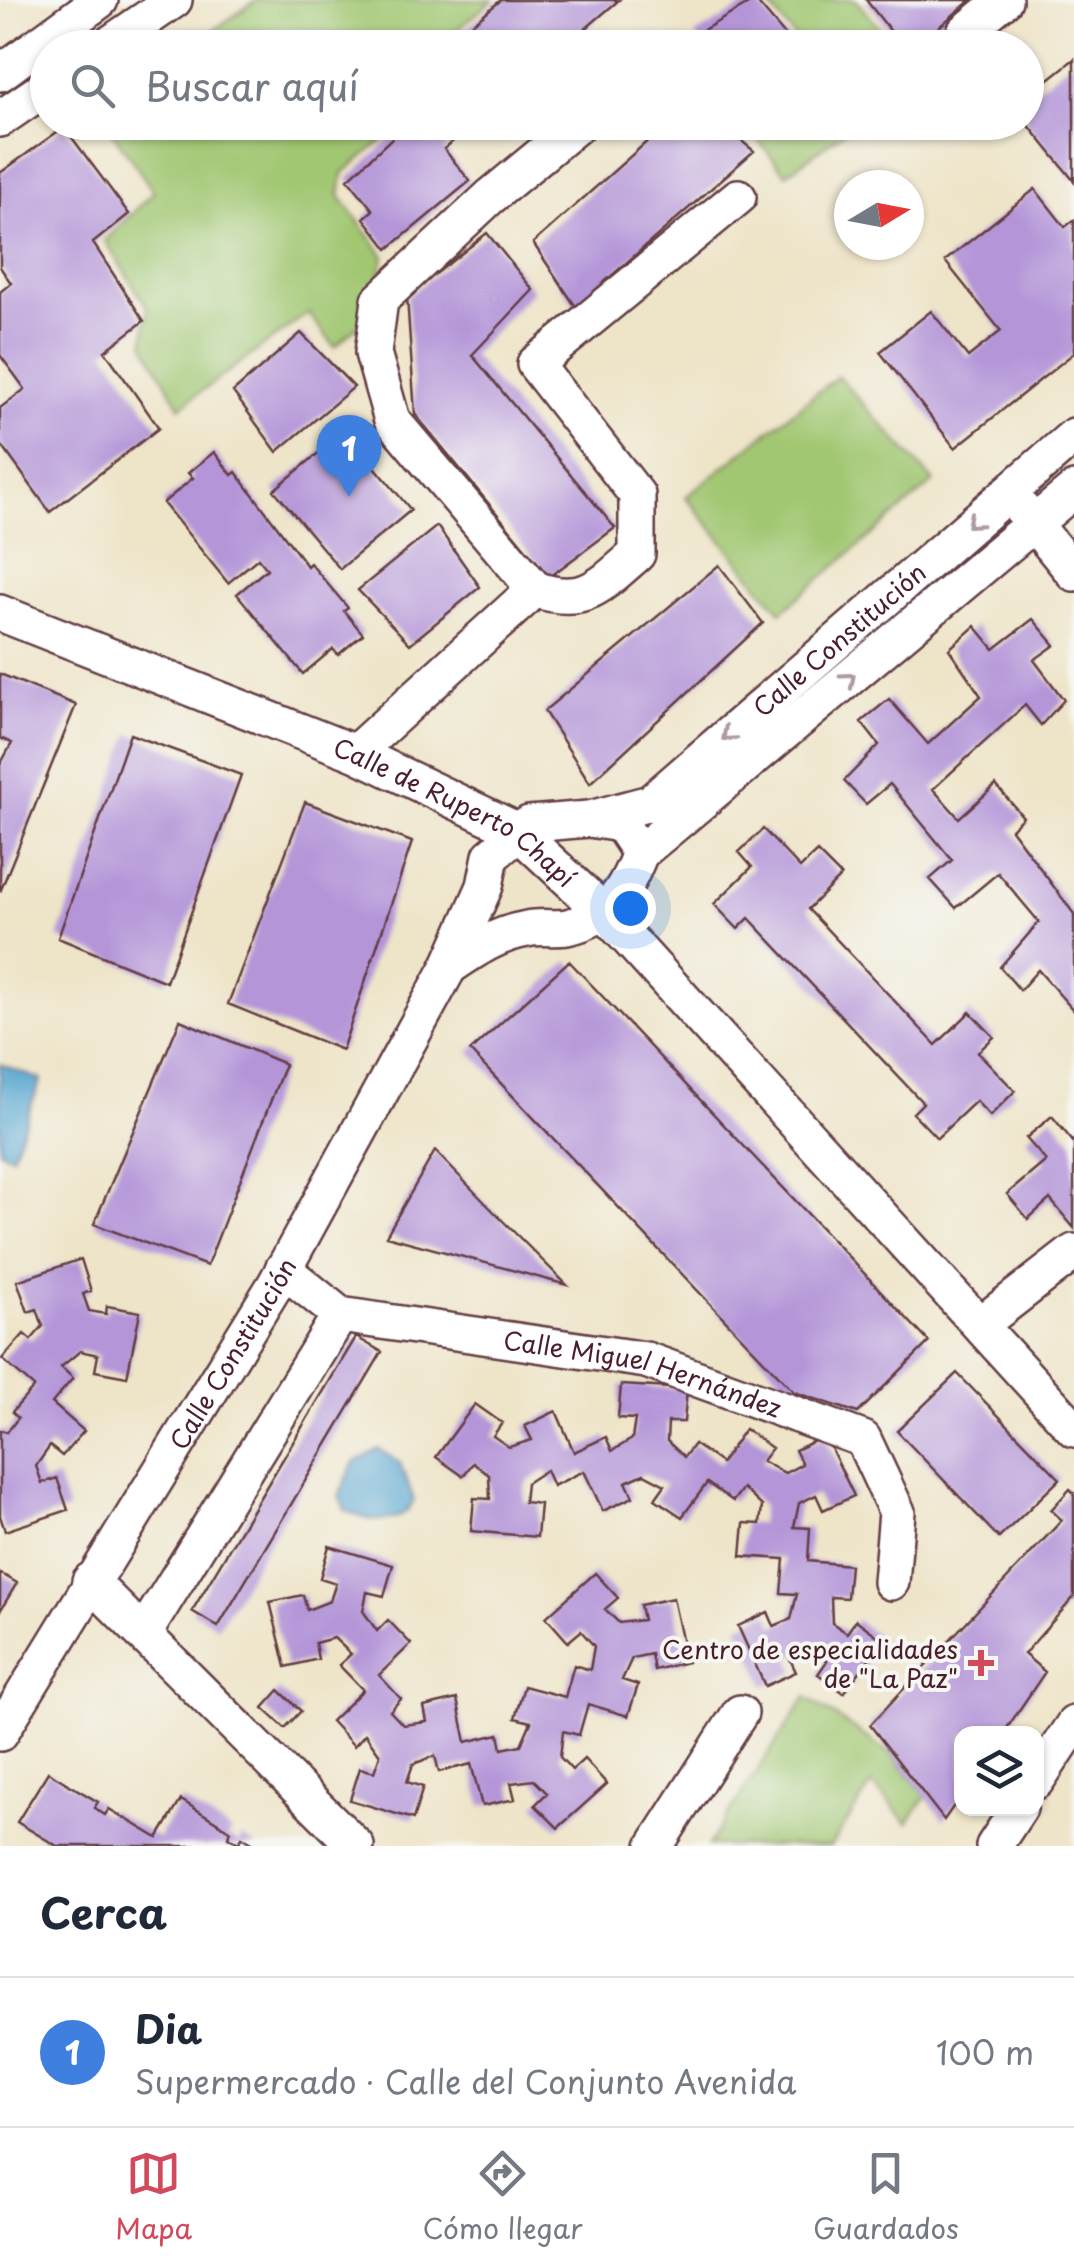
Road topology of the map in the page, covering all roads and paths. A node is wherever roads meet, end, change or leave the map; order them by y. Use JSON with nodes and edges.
{"nodes":[{"id":1,"x":100,"y":0,"type":"edge"},
{"id":2,"x":174,"y":0,"type":"edge"},
{"id":3,"x":1004,"y":0,"type":"edge"},
{"id":4,"x":59,"y":30,"type":"edge"},
{"id":5,"x":130,"y":30,"type":"edge"},
{"id":6,"x":967,"y":30,"type":"edge"},
{"id":7,"x":30,"y":51,"type":"edge"},
{"id":8,"x":0,"y":73,"type":"edge"},
{"id":9,"x":30,"y":98,"type":"edge"},
{"id":10,"x":0,"y":119,"type":"edge"},
{"id":11,"x":559,"y":140,"type":"edge"},
{"id":12,"x":738,"y":196,"type":"dead end"},
{"id":13,"x":1074,"y":436,"type":"edge"},
{"id":14,"x":1074,"y":490,"type":"edge"},
{"id":15,"x":1007,"y":492,"type":"junction"},
{"id":16,"x":1034,"y":524,"type":"junction"},
{"id":17,"x":1074,"y":573,"type":"edge"},
{"id":18,"x":535,"y":589,"type":"junction"},
{"id":19,"x":0,"y":613,"type":"edge"},
{"id":20,"x":355,"y":753,"type":"junction"},
{"id":21,"x":590,"y":819,"type":"junction"},
{"id":22,"x":516,"y":830,"type":"junction"},
{"id":23,"x":640,"y":853,"type":"junction"},
{"id":24,"x":485,"y":886,"type":"junction"},
{"id":25,"x":605,"y":914,"type":"junction"},
{"id":26,"x":528,"y":928,"type":"junction"},
{"id":27,"x":448,"y":967,"type":"junction"},
{"id":28,"x":1074,"y":1252,"type":"edge"},
{"id":29,"x":283,"y":1269,"type":"junction"},
{"id":30,"x":340,"y":1316,"type":"junction"},
{"id":31,"x":981,"y":1324,"type":"junction"},
{"id":32,"x":1071,"y":1415,"type":"edge"},
{"id":33,"x":90,"y":1581,"type":"junction"},
{"id":34,"x":891,"y":1582,"type":"dead end"},
{"id":35,"x":144,"y":1633,"type":"junction"},
{"id":36,"x":740,"y":1713,"type":"dead end"},
{"id":37,"x":1074,"y":1724,"type":"edge"},
{"id":38,"x":0,"y":1732,"type":"edge"},
{"id":39,"x":1044,"y":1769,"type":"edge"},
{"id":40,"x":1014,"y":1816,"type":"edge"},
{"id":41,"x":356,"y":1846,"type":"edge"},
{"id":42,"x":655,"y":1846,"type":"edge"},
{"id":43,"x":994,"y":1846,"type":"edge"}],
"edges":[{"from":1,"to":4,"type":"street"},
{"from":2,"to":5,"type":"street"},
{"from":3,"to":6,"type":"street"},
{"from":7,"to":8,"type":"street"},
{"from":9,"to":10,"type":"street"},
{"from":11,"to":18,"type":"street"},
{"from":12,"to":18,"type":"street"},
{"from":13,"to":15,"type":"street","name":"Calle Constitución"},
{"from":14,"to":16,"type":"street","name":"Calle Constitución"},
{"from":15,"to":16,"type":"street"},
{"from":15,"to":21,"type":"street","name":"Calle Constitución","one_way":true},
{"from":16,"to":17,"type":"street"},
{"from":23,"to":16,"type":"street","name":"Calle Constitución","one_way":true},
{"from":18,"to":20,"type":"street"},
{"from":19,"to":20,"type":"street","name":"Calle de Ruperto Chapí"},
{"from":20,"to":22,"type":"street","name":"Calle de Ruperto Chapí"},
{"from":21,"to":22,"type":"street","name":"Calle Constitución"},
{"from":21,"to":23,"type":"street"},
{"from":22,"to":24,"type":"street","name":"Calle Constitución"},
{"from":22,"to":25,"type":"street","name":"Calle de Ruperto Chapí"},
{"from":23,"to":25,"type":"street","name":"Calle Constitución"},
{"from":24,"to":26,"type":"street"},
{"from":24,"to":27,"type":"street","name":"Calle Constitución"},
{"from":25,"to":26,"type":"street","name":"Calle Constitución"},
{"from":25,"to":31,"type":"street","name":"Calle de Ruperto Chapí"},
{"from":26,"to":27,"type":"street","name":"Calle Constitución"},
{"from":27,"to":29,"type":"street","name":"Calle Constitución"},
{"from":28,"to":31,"type":"street"},
{"from":29,"to":30,"type":"street"},
{"from":29,"to":33,"type":"street","name":"Calle Constitución"},
{"from":30,"to":34,"type":"street","name":"Calle Miguel Hernández"},
{"from":30,"to":35,"type":"street"},
{"from":31,"to":32,"type":"street","name":"Calle de Ruperto Chapí"},
{"from":33,"to":35,"type":"street"},
{"from":33,"to":38,"type":"street","name":"Calle Constitución"},
{"from":35,"to":41,"type":"street"},
{"from":36,"to":42,"type":"street"},
{"from":37,"to":39,"type":"street"},
{"from":40,"to":43,"type":"street"}]}
